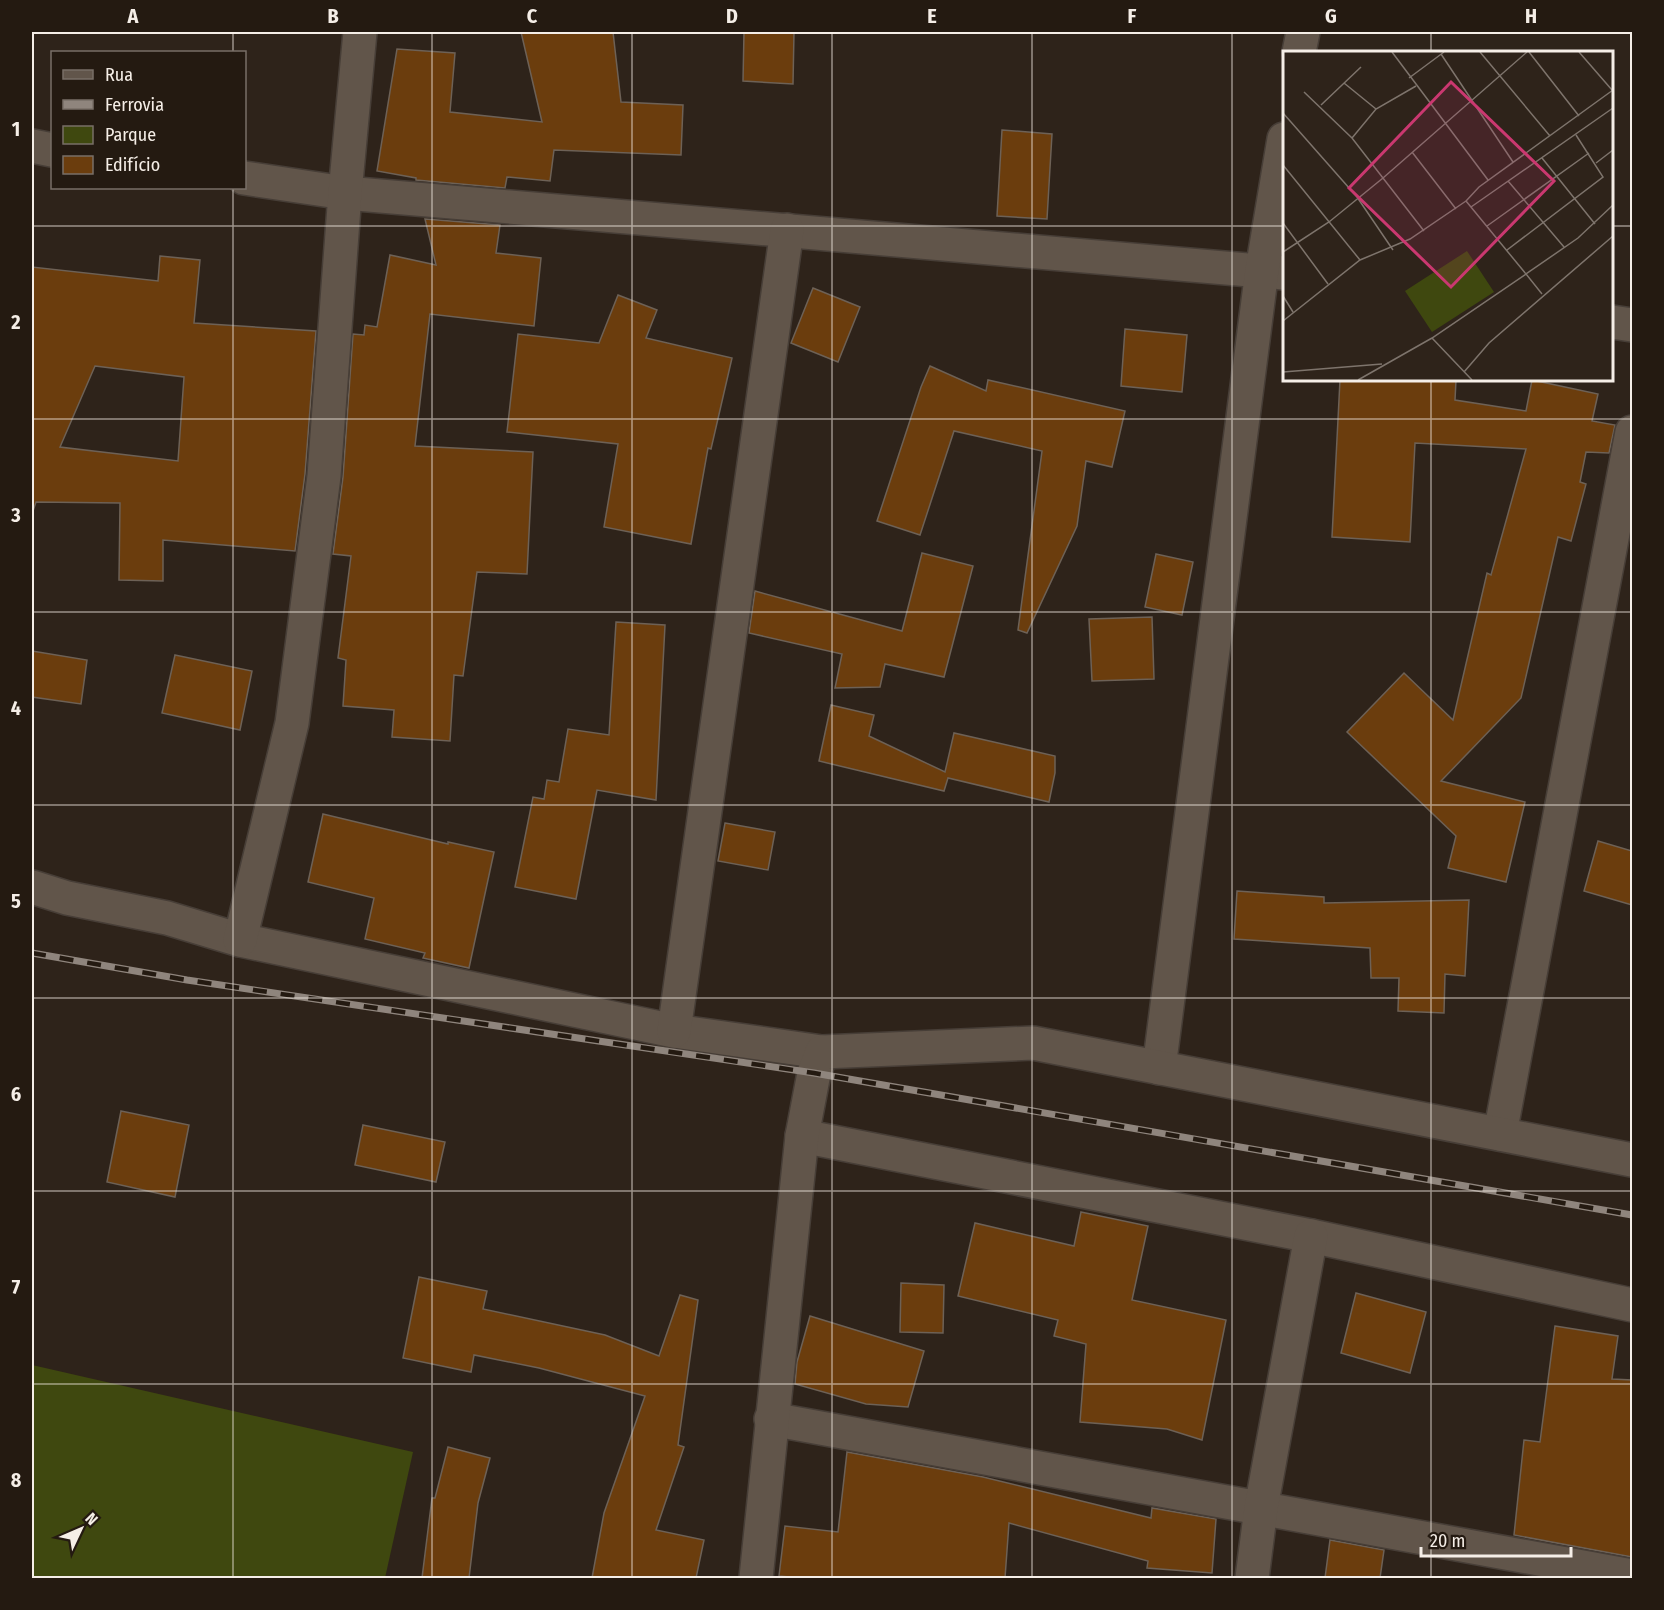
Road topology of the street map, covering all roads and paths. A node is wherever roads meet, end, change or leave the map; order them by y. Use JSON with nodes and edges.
{"nodes":[{"id":1,"x":360,"y":32,"type":"edge"},
{"id":2,"x":1303,"y":32,"type":"edge"},
{"id":3,"x":1299,"y":51,"type":"edge"},
{"id":4,"x":32,"y":147,"type":"edge"},
{"id":5,"x":51,"y":150,"type":"edge"},
{"id":6,"x":1283,"y":151,"type":"edge"},
{"id":7,"x":246,"y":178,"type":"edge"},
{"id":8,"x":345,"y":193,"type":"junction"},
{"id":9,"x":787,"y":230,"type":"junction"},
{"id":10,"x":1273,"y":271,"type":"edge"},
{"id":11,"x":1613,"y":322,"type":"edge"},
{"id":12,"x":1632,"y":325,"type":"edge"},
{"id":13,"x":1632,"y":432,"type":"edge"},
{"id":14,"x":32,"y":887,"type":"edge"},
{"id":15,"x":240,"y":940,"type":"junction"},
{"id":16,"x":674,"y":1031,"type":"junction"},
{"id":17,"x":822,"y":1052,"type":"junction"},
{"id":18,"x":1159,"y":1068,"type":"junction"},
{"id":19,"x":1500,"y":1134,"type":"junction"},
{"id":20,"x":802,"y":1136,"type":"junction"},
{"id":21,"x":1632,"y":1160,"type":"edge"},
{"id":22,"x":1311,"y":1236,"type":"junction"},
{"id":23,"x":1632,"y":1305,"type":"edge"},
{"id":24,"x":771,"y":1419,"type":"junction"},
{"id":25,"x":1261,"y":1508,"type":"junction"},
{"id":26,"x":1632,"y":1576,"type":"edge"},
{"id":27,"x":756,"y":1578,"type":"edge"},
{"id":28,"x":1252,"y":1578,"type":"edge"}],
"edges":[{"from":1,"to":8,"type":"street"},
{"from":2,"to":3,"type":"street"},
{"from":4,"to":5,"type":"street"},
{"from":6,"to":10,"type":"street"},
{"from":7,"to":8,"type":"street"},
{"from":8,"to":9,"type":"street"},
{"from":8,"to":15,"type":"street"},
{"from":9,"to":10,"type":"street"},
{"from":9,"to":16,"type":"street"},
{"from":10,"to":18,"type":"street"},
{"from":11,"to":12,"type":"street"},
{"from":13,"to":19,"type":"street"},
{"from":14,"to":15,"type":"street"},
{"from":15,"to":16,"type":"street"},
{"from":16,"to":17,"type":"street"},
{"from":17,"to":18,"type":"street"},
{"from":17,"to":20,"type":"street"},
{"from":18,"to":19,"type":"street"},
{"from":19,"to":21,"type":"street"},
{"from":20,"to":22,"type":"street"},
{"from":20,"to":24,"type":"street"},
{"from":22,"to":23,"type":"street"},
{"from":22,"to":25,"type":"street"},
{"from":24,"to":25,"type":"street"},
{"from":24,"to":27,"type":"street"},
{"from":25,"to":26,"type":"street"},
{"from":25,"to":28,"type":"street"}]}
